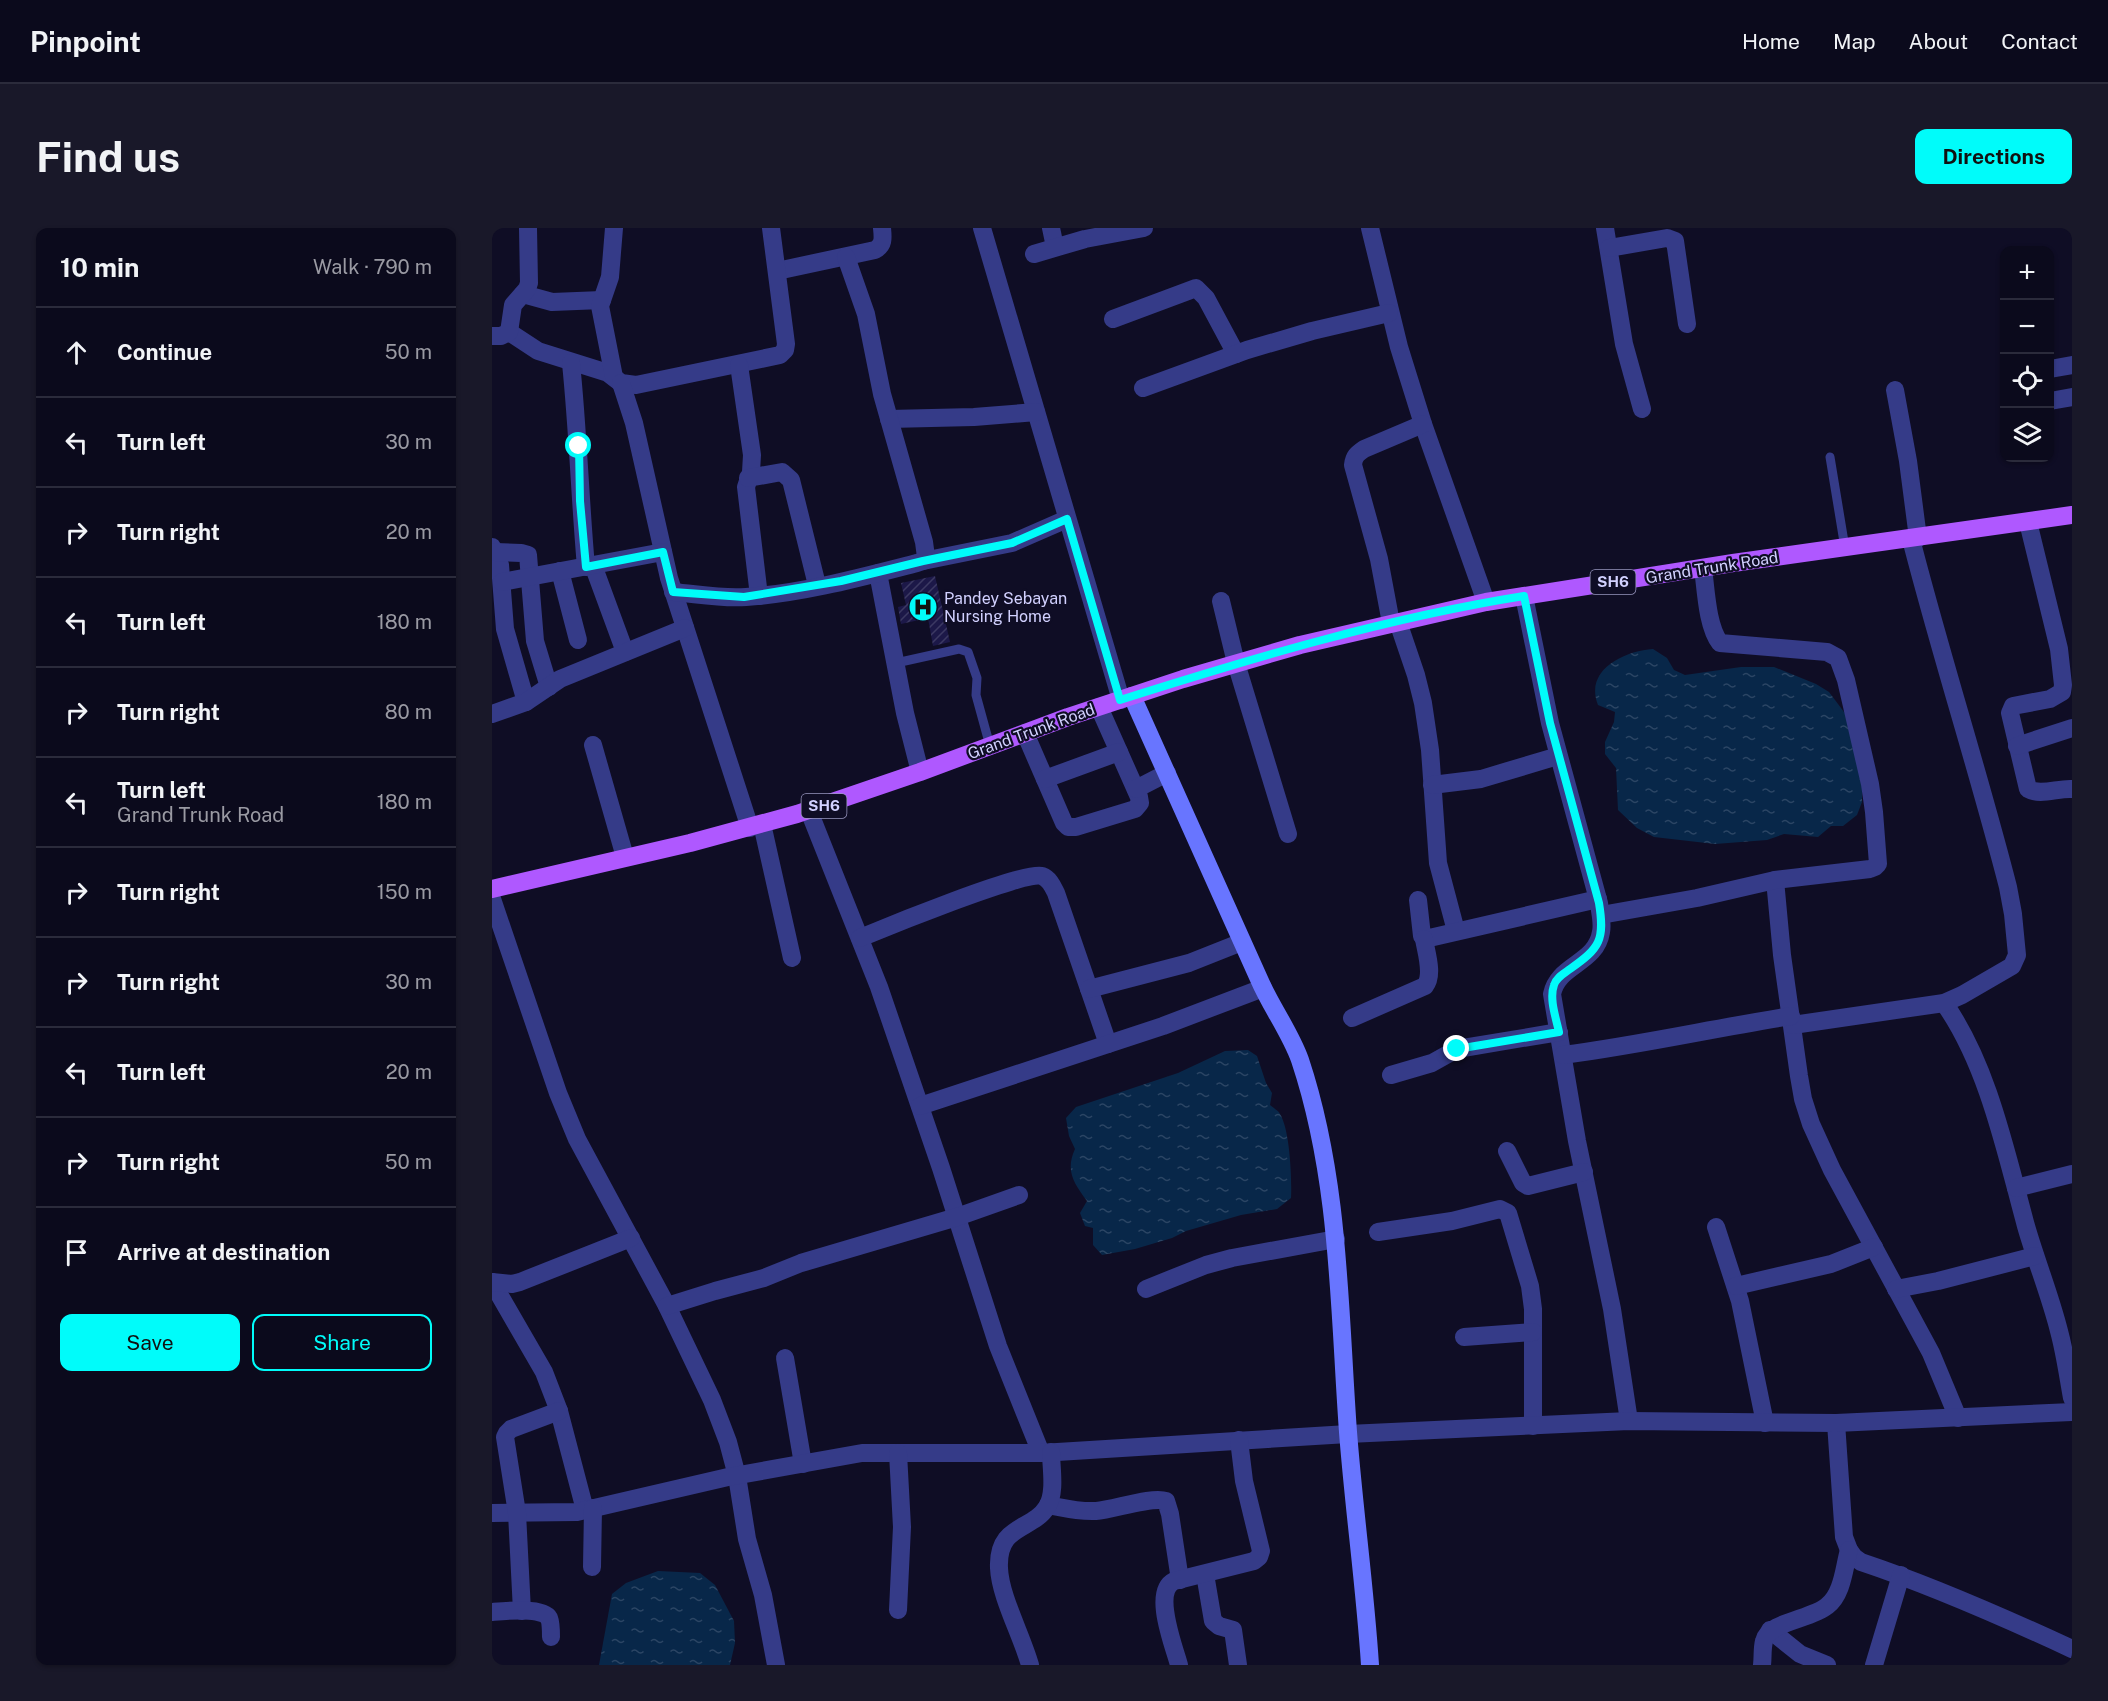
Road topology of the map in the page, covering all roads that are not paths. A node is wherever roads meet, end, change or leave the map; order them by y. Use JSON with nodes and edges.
{"nodes":[{"id":1,"x":528,"y":228,"type":"edge"},
{"id":2,"x":614,"y":228,"type":"edge"},
{"id":3,"x":771,"y":228,"type":"edge"},
{"id":4,"x":882,"y":228,"type":"edge"},
{"id":5,"x":982,"y":228,"type":"edge"},
{"id":6,"x":1051,"y":228,"type":"edge"},
{"id":7,"x":1144,"y":228,"type":"edge"},
{"id":8,"x":1370,"y":228,"type":"edge"},
{"id":9,"x":1605,"y":228,"type":"edge"},
{"id":10,"x":1112,"y":231,"type":"edge"},
{"id":11,"x":1084,"y":234,"type":"edge"},
{"id":12,"x":1055,"y":248,"type":"junction"},
{"id":13,"x":1609,"y":248,"type":"junction"},
{"id":14,"x":1034,"y":254,"type":"dead end"},
{"id":15,"x":846,"y":257,"type":"junction"},
{"id":16,"x":777,"y":271,"type":"junction"},
{"id":17,"x":524,"y":294,"type":"junction"},
{"id":18,"x":602,"y":300,"type":"junction"},
{"id":19,"x":1389,"y":313,"type":"junction"},
{"id":20,"x":1113,"y":319,"type":"dead end"},
{"id":21,"x":1687,"y":324,"type":"dead end"},
{"id":22,"x":500,"y":334,"type":"edge"},
{"id":23,"x":1236,"y":354,"type":"junction"},
{"id":24,"x":571,"y":363,"type":"junction"},
{"id":25,"x":739,"y":365,"type":"junction"},
{"id":26,"x":2072,"y":365,"type":"edge"},
{"id":27,"x":2054,"y":368,"type":"edge"},
{"id":28,"x":617,"y":380,"type":"junction"},
{"id":29,"x":1143,"y":388,"type":"dead end"},
{"id":30,"x":1895,"y":390,"type":"dead end"},
{"id":31,"x":2072,"y":397,"type":"edge"},
{"id":32,"x":2054,"y":400,"type":"edge"},
{"id":33,"x":1642,"y":409,"type":"dead end"},
{"id":34,"x":1036,"y":412,"type":"junction"},
{"id":35,"x":889,"y":419,"type":"junction"},
{"id":36,"x":1423,"y":424,"type":"junction"},
{"id":37,"x":1830,"y":457,"type":"dead end"},
{"id":38,"x":748,"y":478,"type":"junction"},
{"id":39,"x":2072,"y":515,"type":"edge"},
{"id":40,"x":1067,"y":519,"type":"junction"},
{"id":41,"x":2028,"y":522,"type":"junction"},
{"id":42,"x":1915,"y":539,"type":"junction"},
{"id":43,"x":1845,"y":548,"type":"junction"},
{"id":44,"x":494,"y":550,"type":"edge"},
{"id":45,"x":663,"y":552,"type":"junction"},
{"id":46,"x":923,"y":561,"type":"junction"},
{"id":47,"x":590,"y":566,"type":"junction"},
{"id":48,"x":1703,"y":568,"type":"junction"},
{"id":49,"x":560,"y":571,"type":"junction"},
{"id":50,"x":878,"y":573,"type":"junction"},
{"id":51,"x":530,"y":577,"type":"junction"},
{"id":52,"x":502,"y":582,"type":"junction"},
{"id":53,"x":817,"y":585,"type":"junction"},
{"id":54,"x":673,"y":592,"type":"junction"},
{"id":55,"x":759,"y":596,"type":"junction"},
{"id":56,"x":1524,"y":596,"type":"junction"},
{"id":57,"x":1221,"y":601,"type":"dead end"},
{"id":58,"x":1486,"y":602,"type":"junction"},
{"id":59,"x":497,"y":614,"type":"edge"},
{"id":60,"x":1394,"y":623,"type":"junction"},
{"id":61,"x":685,"y":628,"type":"junction"},
{"id":62,"x":578,"y":640,"type":"dead end"},
{"id":63,"x":626,"y":652,"type":"junction"},
{"id":64,"x":896,"y":663,"type":"junction"},
{"id":65,"x":1236,"y":663,"type":"junction"},
{"id":66,"x":549,"y":687,"type":"junction"},
{"id":67,"x":1140,"y":693,"type":"junction"},
{"id":68,"x":526,"y":702,"type":"junction"},
{"id":69,"x":1099,"y":707,"type":"junction"},
{"id":70,"x":492,"y":714,"type":"edge"},
{"id":71,"x":2072,"y":728,"type":"edge"},
{"id":72,"x":1025,"y":733,"type":"junction"},
{"id":73,"x":593,"y":745,"type":"dead end"},
{"id":74,"x":990,"y":746,"type":"junction"},
{"id":75,"x":2017,"y":746,"type":"junction"},
{"id":76,"x":1119,"y":752,"type":"junction"},
{"id":77,"x":1558,"y":756,"type":"junction"},
{"id":78,"x":920,"y":772,"type":"junction"},
{"id":79,"x":1167,"y":773,"type":"junction"},
{"id":80,"x":1045,"y":779,"type":"junction"},
{"id":81,"x":1432,"y":785,"type":"junction"},
{"id":82,"x":1136,"y":789,"type":"junction"},
{"id":83,"x":2072,"y":789,"type":"edge"},
{"id":84,"x":809,"y":811,"type":"junction"},
{"id":85,"x":756,"y":826,"type":"junction"},
{"id":86,"x":1288,"y":834,"type":"dead end"},
{"id":87,"x":626,"y":858,"type":"junction"},
{"id":88,"x":1775,"y":880,"type":"junction"},
{"id":89,"x":492,"y":889,"type":"edge"},
{"id":90,"x":492,"y":899,"type":"edge"},
{"id":91,"x":1418,"y":900,"type":"dead end"},
{"id":92,"x":1599,"y":907,"type":"junction"},
{"id":93,"x":1456,"y":932,"type":"junction"},
{"id":94,"x":860,"y":938,"type":"junction"},
{"id":95,"x":1424,"y":939,"type":"junction"},
{"id":96,"x":1242,"y":942,"type":"junction"},
{"id":97,"x":792,"y":958,"type":"dead end"},
{"id":98,"x":1263,"y":988,"type":"junction"},
{"id":99,"x":1089,"y":989,"type":"junction"},
{"id":100,"x":1944,"y":1003,"type":"junction"},
{"id":101,"x":1352,"y":1018,"type":"dead end"},
{"id":102,"x":1792,"y":1021,"type":"junction"},
{"id":103,"x":1559,"y":1032,"type":"junction"},
{"id":104,"x":1108,"y":1044,"type":"junction"},
{"id":105,"x":1563,"y":1055,"type":"junction"},
{"id":106,"x":1390,"y":1075,"type":"dead end"},
{"id":107,"x":920,"y":1106,"type":"junction"},
{"id":108,"x":1507,"y":1151,"type":"dead end"},
{"id":109,"x":1584,"y":1172,"type":"junction"},
{"id":110,"x":2072,"y":1174,"type":"edge"},
{"id":111,"x":2016,"y":1188,"type":"junction"},
{"id":112,"x":1019,"y":1195,"type":"dead end"},
{"id":113,"x":957,"y":1216,"type":"junction"},
{"id":114,"x":1716,"y":1227,"type":"dead end"},
{"id":115,"x":1378,"y":1232,"type":"dead end"},
{"id":116,"x":631,"y":1238,"type":"junction"},
{"id":117,"x":1336,"y":1239,"type":"junction"},
{"id":118,"x":1874,"y":1247,"type":"junction"},
{"id":119,"x":2035,"y":1256,"type":"junction"},
{"id":120,"x":492,"y":1282,"type":"edge"},
{"id":121,"x":1736,"y":1286,"type":"junction"},
{"id":122,"x":1146,"y":1289,"type":"dead end"},
{"id":123,"x":1896,"y":1289,"type":"junction"},
{"id":124,"x":667,"y":1306,"type":"junction"},
{"id":125,"x":1533,"y":1332,"type":"junction"},
{"id":126,"x":1464,"y":1337,"type":"dead end"},
{"id":127,"x":785,"y":1358,"type":"dead end"},
{"id":128,"x":2072,"y":1398,"type":"edge"},
{"id":129,"x":559,"y":1411,"type":"junction"},
{"id":130,"x":2072,"y":1412,"type":"edge"},
{"id":131,"x":1958,"y":1418,"type":"junction"},
{"id":132,"x":1629,"y":1421,"type":"junction"},
{"id":133,"x":1765,"y":1423,"type":"junction"},
{"id":134,"x":1836,"y":1423,"type":"junction"},
{"id":135,"x":1533,"y":1426,"type":"junction"},
{"id":136,"x":1348,"y":1434,"type":"junction"},
{"id":137,"x":1239,"y":1440,"type":"junction"},
{"id":138,"x":1046,"y":1452,"type":"junction"},
{"id":139,"x":898,"y":1453,"type":"junction"},
{"id":140,"x":803,"y":1464,"type":"junction"},
{"id":141,"x":737,"y":1476,"type":"junction"},
{"id":142,"x":1048,"y":1505,"type":"junction"},
{"id":143,"x":589,"y":1509,"type":"junction"},
{"id":144,"x":517,"y":1512,"type":"junction"},
{"id":145,"x":492,"y":1513,"type":"edge"},
{"id":146,"x":1849,"y":1550,"type":"junction"},
{"id":147,"x":592,"y":1567,"type":"dead end"},
{"id":148,"x":1205,"y":1574,"type":"junction"},
{"id":149,"x":1901,"y":1575,"type":"junction"},
{"id":150,"x":1180,"y":1580,"type":"junction"},
{"id":151,"x":898,"y":1610,"type":"dead end"},
{"id":152,"x":522,"y":1611,"type":"junction"},
{"id":153,"x":492,"y":1612,"type":"edge"},
{"id":154,"x":1770,"y":1630,"type":"junction"},
{"id":155,"x":551,"y":1637,"type":"dead end"},
{"id":156,"x":2072,"y":1649,"type":"edge"},
{"id":157,"x":776,"y":1665,"type":"edge"},
{"id":158,"x":1030,"y":1665,"type":"edge"},
{"id":159,"x":1179,"y":1665,"type":"edge"},
{"id":160,"x":1238,"y":1665,"type":"edge"},
{"id":161,"x":1370,"y":1665,"type":"edge"},
{"id":162,"x":1762,"y":1665,"type":"edge"},
{"id":163,"x":1827,"y":1665,"type":"edge"},
{"id":164,"x":1874,"y":1665,"type":"edge"}],
"edges":[{"from":1,"to":17,"type":"street"},
{"from":2,"to":18,"type":"street"},
{"from":3,"to":16,"type":"street"},
{"from":4,"to":15,"type":"street"},
{"from":5,"to":34,"type":"street"},
{"from":6,"to":12,"type":"street"},
{"from":7,"to":10,"type":"street"},
{"from":8,"to":19,"type":"street"},
{"from":9,"to":13,"type":"street"},
{"from":10,"to":11,"type":"street"},
{"from":11,"to":12,"type":"street"},
{"from":12,"to":14,"type":"street"},
{"from":13,"to":21,"type":"street"},
{"from":13,"to":33,"type":"street"},
{"from":15,"to":16,"type":"street"},
{"from":15,"to":35,"type":"street"},
{"from":16,"to":25,"type":"street"},
{"from":17,"to":18,"type":"street"},
{"from":17,"to":22,"type":"street"},
{"from":18,"to":28,"type":"street"},
{"from":19,"to":23,"type":"street"},
{"from":19,"to":36,"type":"street"},
{"from":20,"to":23,"type":"street"},
{"from":22,"to":24,"type":"street"},
{"from":23,"to":29,"type":"street"},
{"from":24,"to":28,"type":"street"},
{"from":24,"to":47,"type":"street"},
{"from":25,"to":28,"type":"street"},
{"from":25,"to":38,"type":"street"},
{"from":26,"to":27,"type":"street"},
{"from":28,"to":45,"type":"street"},
{"from":30,"to":42,"type":"street"},
{"from":31,"to":32,"type":"street"},
{"from":34,"to":35,"type":"street"},
{"from":34,"to":40,"type":"street"},
{"from":35,"to":46,"type":"street"},
{"from":36,"to":58,"type":"street"},
{"from":36,"to":60,"type":"street"},
{"from":37,"to":43,"type":"lane"},
{"from":38,"to":53,"type":"street"},
{"from":38,"to":55,"type":"street"},
{"from":39,"to":41,"type":"main road","name":"Grand Trunk Road","number":"SH6"},
{"from":40,"to":46,"type":"street"},
{"from":40,"to":67,"type":"street"},
{"from":41,"to":42,"type":"main road","name":"Grand Trunk Road","number":"SH6"},
{"from":41,"to":75,"type":"street"},
{"from":42,"to":43,"type":"main road","name":"Grand Trunk Road","number":"SH6"},
{"from":42,"to":100,"type":"street"},
{"from":43,"to":48,"type":"main road","name":"Grand Trunk Road","number":"SH6"},
{"from":44,"to":51,"type":"street"},
{"from":44,"to":52,"type":"street"},
{"from":45,"to":47,"type":"street"},
{"from":45,"to":54,"type":"street"},
{"from":46,"to":50,"type":"street"},
{"from":47,"to":49,"type":"street"},
{"from":47,"to":63,"type":"street"},
{"from":48,"to":56,"type":"main road","name":"Grand Trunk Road","number":"SH6"},
{"from":48,"to":88,"type":"street"},
{"from":49,"to":51,"type":"street"},
{"from":49,"to":62,"type":"street"},
{"from":50,"to":53,"type":"street"},
{"from":50,"to":64,"type":"street"},
{"from":51,"to":52,"type":"street"},
{"from":51,"to":66,"type":"street"},
{"from":52,"to":59,"type":"street"},
{"from":53,"to":55,"type":"street"},
{"from":54,"to":55,"type":"street"},
{"from":54,"to":61,"type":"street"},
{"from":56,"to":58,"type":"main road","name":"Grand Trunk Road","number":"SH6"},
{"from":56,"to":77,"type":"street"},
{"from":57,"to":65,"type":"street"},
{"from":58,"to":60,"type":"main road","name":"Grand Trunk Road","number":"SH6"},
{"from":59,"to":68,"type":"street"},
{"from":60,"to":65,"type":"main road","name":"Grand Trunk Road","number":"SH6"},
{"from":60,"to":81,"type":"street"},
{"from":61,"to":63,"type":"street"},
{"from":61,"to":85,"type":"street"},
{"from":63,"to":66,"type":"street"},
{"from":64,"to":74,"type":"lane"},
{"from":64,"to":78,"type":"street"},
{"from":65,"to":67,"type":"main road","name":"Grand Trunk Road","number":"SH6"},
{"from":65,"to":86,"type":"street"},
{"from":66,"to":68,"type":"street"},
{"from":67,"to":69,"type":"main road","name":"Grand Trunk Road","number":"SH6"},
{"from":67,"to":79,"type":"street"},
{"from":68,"to":70,"type":"street"},
{"from":69,"to":72,"type":"main road","name":"Grand Trunk Road","number":"SH6"},
{"from":69,"to":76,"type":"street"},
{"from":71,"to":75,"type":"street"},
{"from":72,"to":74,"type":"main road","name":"Grand Trunk Road","number":"SH6"},
{"from":72,"to":80,"type":"street"},
{"from":73,"to":87,"type":"street"},
{"from":74,"to":78,"type":"main road","name":"Grand Trunk Road","number":"SH6"},
{"from":75,"to":83,"type":"street"},
{"from":76,"to":80,"type":"street"},
{"from":76,"to":82,"type":"street"},
{"from":77,"to":81,"type":"street"},
{"from":77,"to":92,"type":"street"},
{"from":78,"to":84,"type":"main road","name":"Grand Trunk Road","number":"SH6"},
{"from":79,"to":82,"type":"street"},
{"from":79,"to":96,"type":"street"},
{"from":80,"to":82,"type":"street"},
{"from":81,"to":93,"type":"street"},
{"from":84,"to":85,"type":"main road","name":"Grand Trunk Road","number":"SH6"},
{"from":84,"to":94,"type":"street"},
{"from":85,"to":87,"type":"main road","name":"Grand Trunk Road","number":"SH6"},
{"from":85,"to":97,"type":"street"},
{"from":87,"to":89,"type":"main road","name":"Grand Trunk Road","number":"SH6"},
{"from":88,"to":92,"type":"street"},
{"from":88,"to":102,"type":"street"},
{"from":90,"to":116,"type":"street"},
{"from":91,"to":95,"type":"street"},
{"from":92,"to":93,"type":"street"},
{"from":92,"to":103,"type":"street"},
{"from":93,"to":95,"type":"street"},
{"from":94,"to":99,"type":"street"},
{"from":94,"to":107,"type":"street"},
{"from":95,"to":101,"type":"street"},
{"from":96,"to":98,"type":"street"},
{"from":96,"to":99,"type":"street"},
{"from":98,"to":104,"type":"street"},
{"from":98,"to":117,"type":"street"},
{"from":99,"to":104,"type":"street"},
{"from":100,"to":102,"type":"street"},
{"from":100,"to":111,"type":"street"},
{"from":102,"to":105,"type":"street"},
{"from":102,"to":118,"type":"street"},
{"from":103,"to":105,"type":"street"},
{"from":103,"to":106,"type":"street"},
{"from":104,"to":107,"type":"street"},
{"from":105,"to":109,"type":"street"},
{"from":107,"to":113,"type":"street"},
{"from":108,"to":109,"type":"street"},
{"from":109,"to":132,"type":"street"},
{"from":110,"to":111,"type":"street"},
{"from":111,"to":119,"type":"street"},
{"from":112,"to":113,"type":"street"},
{"from":113,"to":124,"type":"street"},
{"from":113,"to":138,"type":"street"},
{"from":114,"to":121,"type":"street"},
{"from":115,"to":125,"type":"street"},
{"from":116,"to":120,"type":"street"},
{"from":116,"to":124,"type":"street"},
{"from":117,"to":122,"type":"street"},
{"from":117,"to":136,"type":"street"},
{"from":118,"to":121,"type":"street"},
{"from":118,"to":123,"type":"street"},
{"from":119,"to":123,"type":"street"},
{"from":119,"to":128,"type":"street"},
{"from":120,"to":129,"type":"street"},
{"from":121,"to":133,"type":"street"},
{"from":123,"to":131,"type":"street"},
{"from":124,"to":141,"type":"street"},
{"from":125,"to":126,"type":"street"},
{"from":125,"to":135,"type":"street"},
{"from":127,"to":140,"type":"street"},
{"from":129,"to":143,"type":"street"},
{"from":129,"to":144,"type":"street"},
{"from":130,"to":131,"type":"street"},
{"from":131,"to":134,"type":"street"},
{"from":132,"to":133,"type":"street"},
{"from":132,"to":135,"type":"street"},
{"from":133,"to":134,"type":"street"},
{"from":134,"to":146,"type":"street"},
{"from":135,"to":136,"type":"street"},
{"from":136,"to":137,"type":"street"},
{"from":136,"to":161,"type":"street"},
{"from":137,"to":138,"type":"street"},
{"from":137,"to":148,"type":"street"},
{"from":138,"to":139,"type":"street"},
{"from":138,"to":142,"type":"street"},
{"from":139,"to":140,"type":"street"},
{"from":139,"to":151,"type":"street"},
{"from":140,"to":141,"type":"street"},
{"from":141,"to":143,"type":"street"},
{"from":141,"to":157,"type":"street"},
{"from":142,"to":150,"type":"street"},
{"from":142,"to":158,"type":"street"},
{"from":143,"to":144,"type":"street"},
{"from":143,"to":147,"type":"street"},
{"from":144,"to":145,"type":"street"},
{"from":144,"to":152,"type":"street"},
{"from":146,"to":149,"type":"street"},
{"from":146,"to":154,"type":"street"},
{"from":148,"to":150,"type":"street"},
{"from":148,"to":160,"type":"street"},
{"from":149,"to":156,"type":"street"},
{"from":149,"to":164,"type":"street"},
{"from":150,"to":159,"type":"street"},
{"from":152,"to":153,"type":"street"},
{"from":152,"to":155,"type":"street"},
{"from":154,"to":162,"type":"street"},
{"from":154,"to":163,"type":"street"}]}
